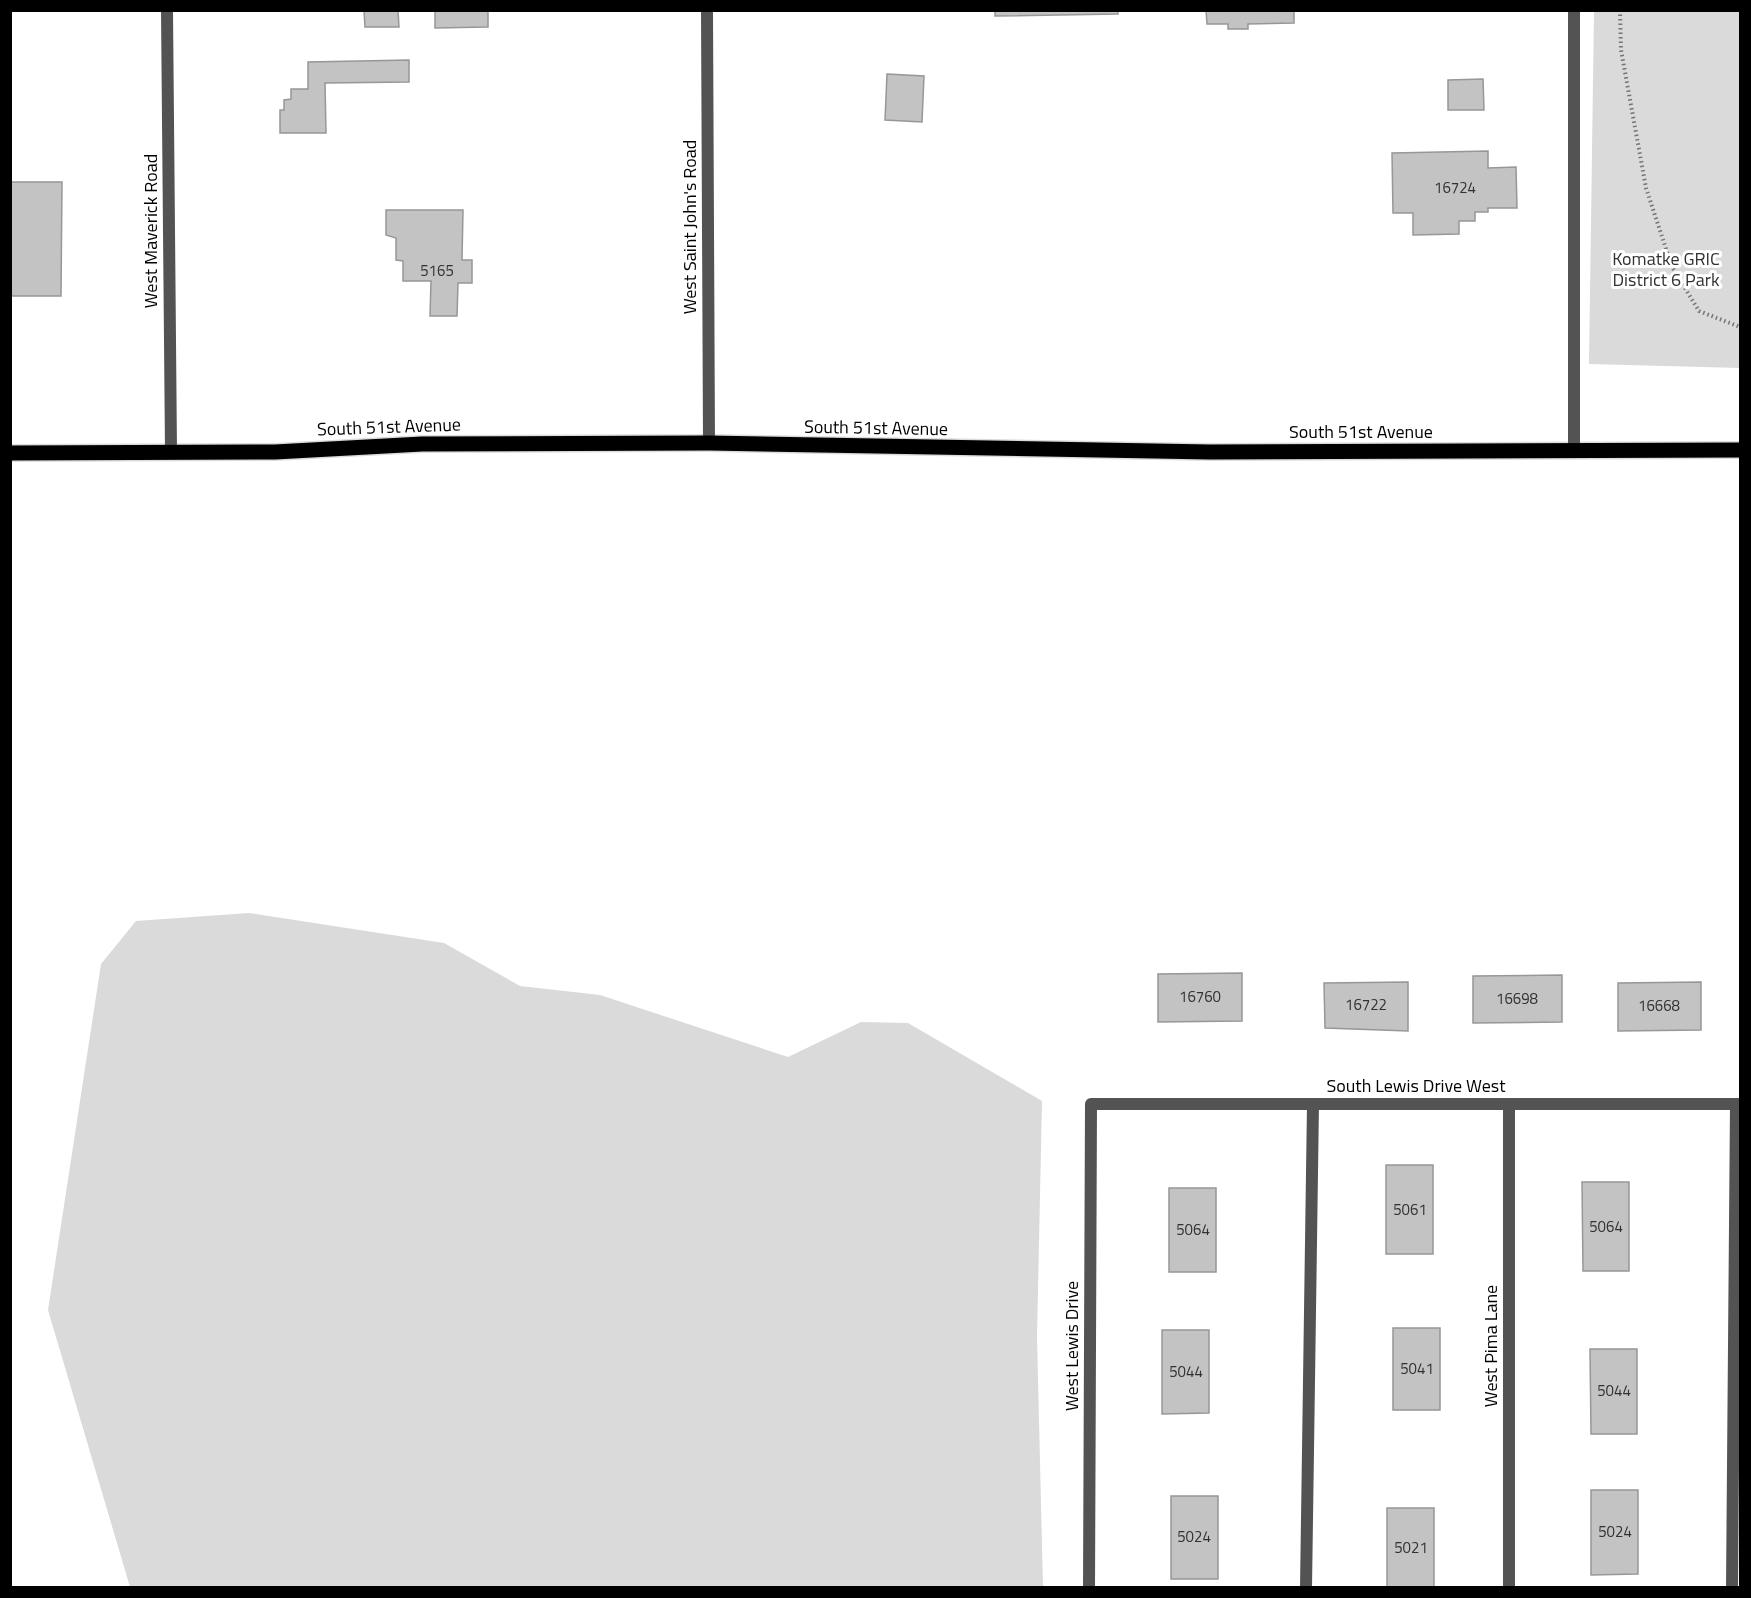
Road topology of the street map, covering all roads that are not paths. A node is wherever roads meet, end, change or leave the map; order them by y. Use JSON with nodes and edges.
{"nodes":[{"id":1,"x":167,"y":10,"type":"edge"},
{"id":2,"x":707,"y":10,"type":"edge"},
{"id":3,"x":1574,"y":10,"type":"edge"},
{"id":4,"x":709,"y":443,"type":"junction"},
{"id":5,"x":1574,"y":450,"type":"junction"},
{"id":6,"x":1740,"y":450,"type":"edge"},
{"id":7,"x":171,"y":451,"type":"junction"},
{"id":8,"x":10,"y":453,"type":"edge"},
{"id":9,"x":1091,"y":1104,"type":"joint"},
{"id":10,"x":1313,"y":1104,"type":"junction"},
{"id":11,"x":1509,"y":1104,"type":"junction"},
{"id":12,"x":1738,"y":1104,"type":"edge"},
{"id":13,"x":1089,"y":1587,"type":"edge"},
{"id":14,"x":1306,"y":1587,"type":"edge"},
{"id":15,"x":1509,"y":1587,"type":"edge"},
{"id":16,"x":1732,"y":1587,"type":"edge"}],
"edges":[{"from":1,"to":7,"type":"street","name":"West Maverick Road"},
{"from":2,"to":4,"type":"street","name":"West Saint John's Road"},
{"from":3,"to":5,"type":"street"},
{"from":4,"to":5,"type":"main road","name":"South 51st Avenue"},
{"from":4,"to":7,"type":"main road","name":"South 51st Avenue"},
{"from":5,"to":6,"type":"main road","name":"South 51st Avenue"},
{"from":7,"to":8,"type":"main road","name":"South 51st Avenue"},
{"from":9,"to":10,"type":"street","name":"South Lewis Drive West"},
{"from":9,"to":13,"type":"street","name":"West Lewis Drive"},
{"from":10,"to":11,"type":"street","name":"South Lewis Drive West"},
{"from":10,"to":14,"type":"street"},
{"from":11,"to":12,"type":"street","name":"South Lewis Drive West"},
{"from":11,"to":15,"type":"street","name":"West Pima Lane"},
{"from":12,"to":16,"type":"street"}]}
